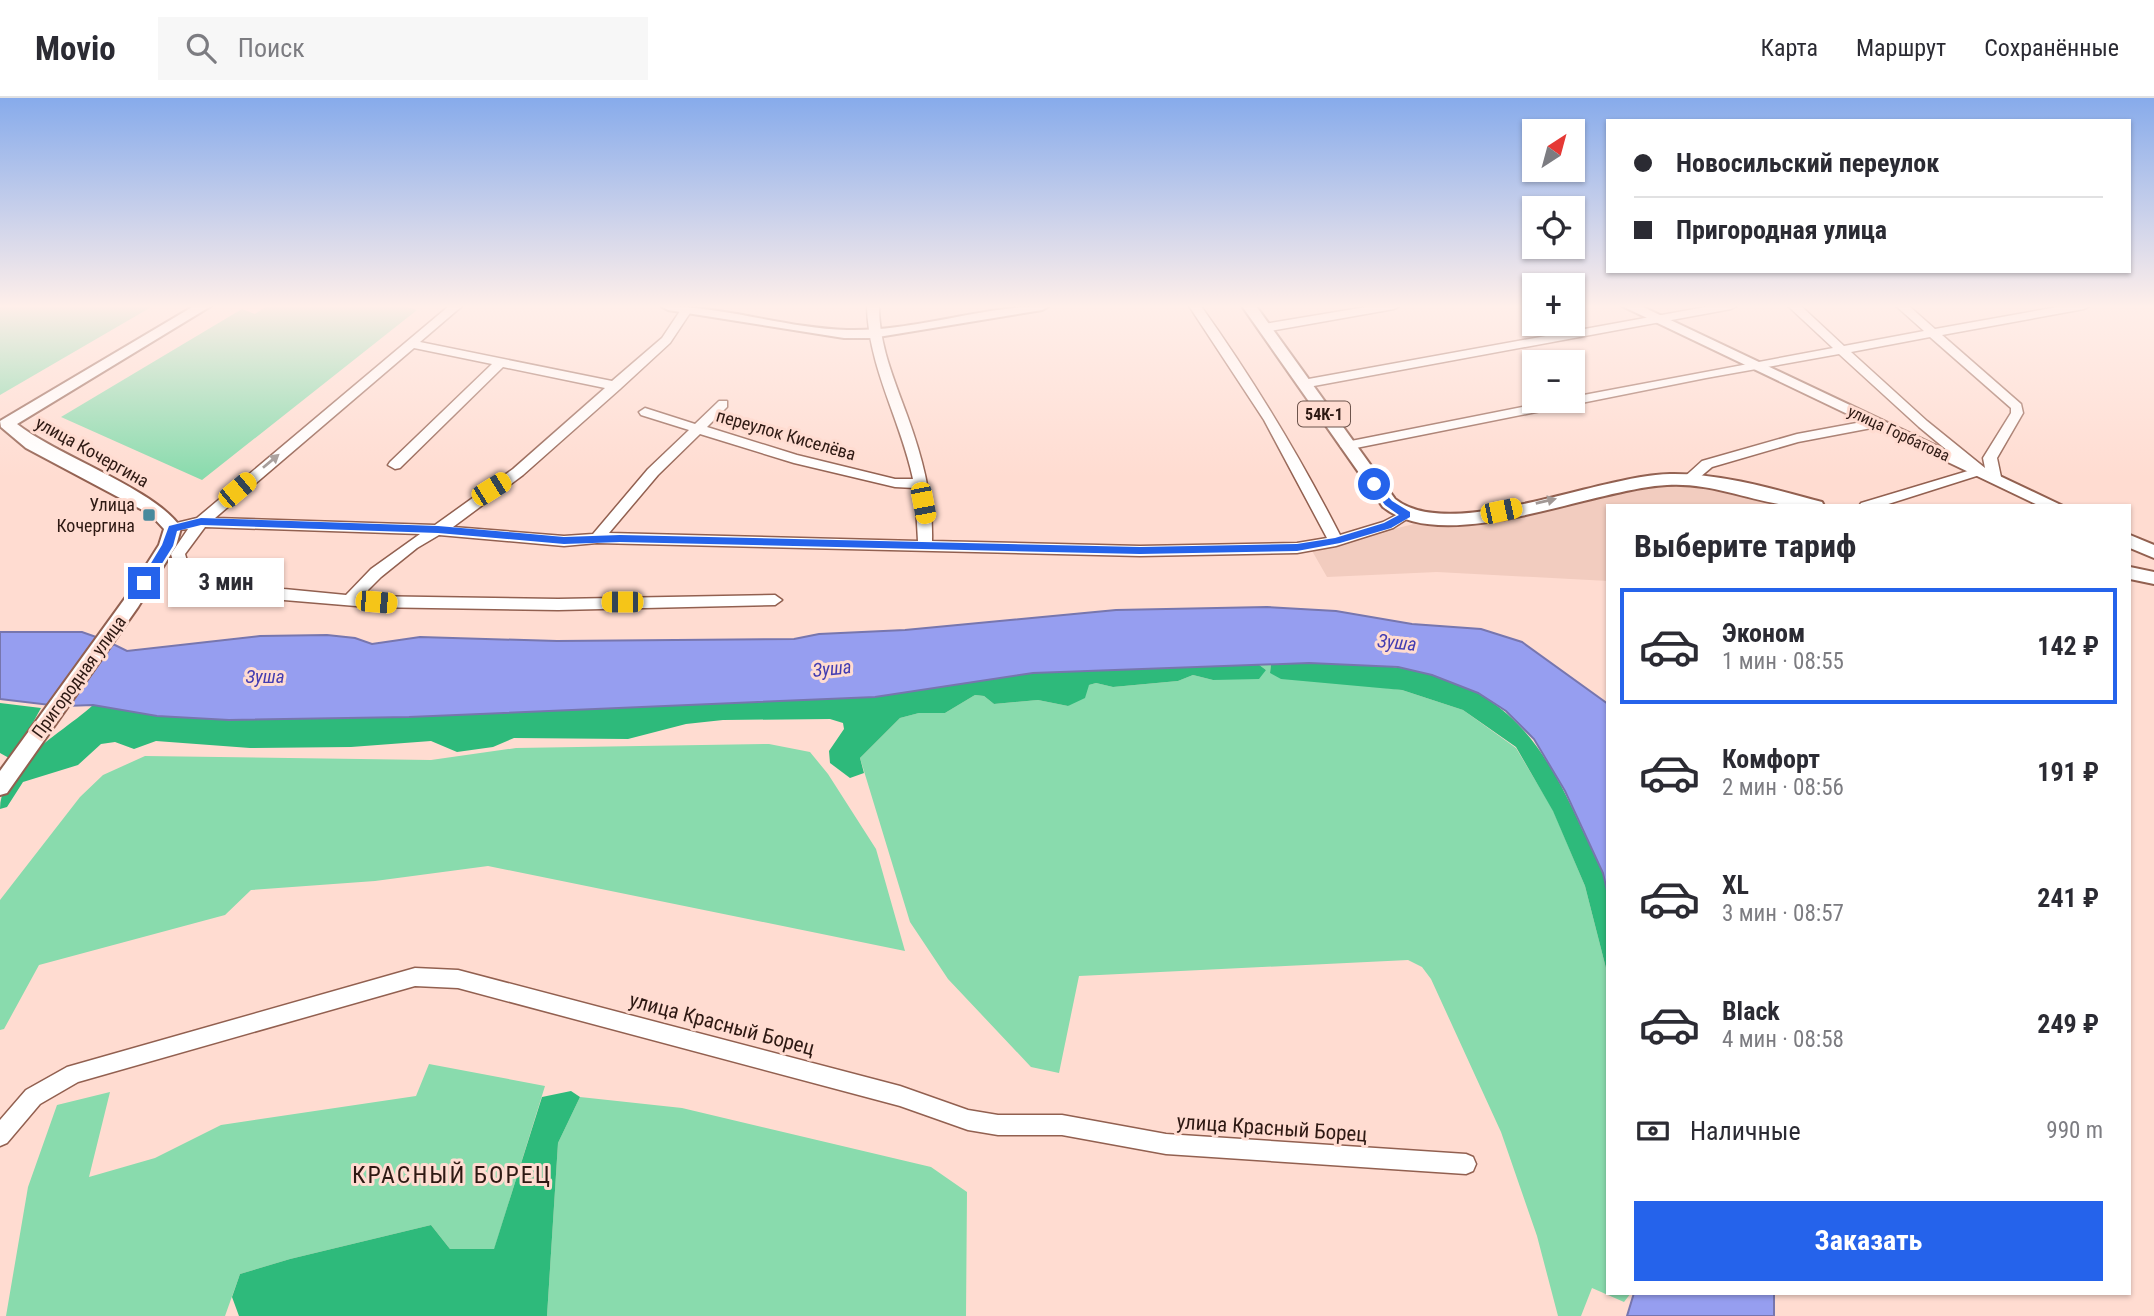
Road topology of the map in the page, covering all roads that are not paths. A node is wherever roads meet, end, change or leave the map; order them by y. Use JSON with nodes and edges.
{"nodes":[{"id":1,"x":106,"y":363,"type":"edge"},
{"id":2,"x":389,"y":363,"type":"edge"},
{"id":3,"x":500,"y":363,"type":"joint"},
{"id":4,"x":641,"y":363,"type":"edge"},
{"id":5,"x":882,"y":363,"type":"edge"},
{"id":6,"x":1235,"y":363,"type":"edge"},
{"id":7,"x":1288,"y":363,"type":"edge"},
{"id":8,"x":1422,"y":363,"type":"edge"},
{"id":9,"x":1751,"y":363,"type":"edge"},
{"id":10,"x":1769,"y":363,"type":"edge"},
{"id":11,"x":1856,"y":363,"type":"edge"},
{"id":12,"x":1965,"y":363,"type":"edge"},
{"id":13,"x":1755,"y":365,"type":"junction"},
{"id":14,"x":1303,"y":384,"type":"junction"},
{"id":15,"x":616,"y":386,"type":"junction"},
{"id":16,"x":723,"y":404,"type":"dead end"},
{"id":17,"x":645,"y":412,"type":"dead end"},
{"id":18,"x":3,"y":423,"type":"edge"},
{"id":19,"x":1878,"y":423,"type":"junction"},
{"id":20,"x":699,"y":428,"type":"junction"},
{"id":21,"x":1346,"y":446,"type":"junction"},
{"id":22,"x":395,"y":465,"type":"dead end"},
{"id":23,"x":1988,"y":474,"type":"junction"},
{"id":24,"x":1688,"y":480,"type":"junction"},
{"id":25,"x":919,"y":484,"type":"junction"},
{"id":26,"x":1806,"y":504,"type":"edge"},
{"id":27,"x":1874,"y":504,"type":"edge"},
{"id":28,"x":2051,"y":504,"type":"edge"},
{"id":29,"x":1406,"y":515,"type":"junction"},
{"id":30,"x":201,"y":522,"type":"junction"},
{"id":31,"x":173,"y":528,"type":"junction"},
{"id":32,"x":438,"y":530,"type":"junction"},
{"id":33,"x":597,"y":538,"type":"junction"},
{"id":34,"x":1336,"y":541,"type":"junction"},
{"id":35,"x":2131,"y":541,"type":"edge"},
{"id":36,"x":925,"y":546,"type":"junction"},
{"id":37,"x":2154,"y":552,"type":"edge"},
{"id":38,"x":2131,"y":573,"type":"edge"},
{"id":39,"x":2154,"y":578,"type":"edge"},
{"id":40,"x":349,"y":600,"type":"junction"},
{"id":41,"x":775,"y":600,"type":"dead end"},
{"id":42,"x":0,"y":787,"type":"edge"},
{"id":43,"x":0,"y":1136,"type":"edge"},
{"id":44,"x":1466,"y":1164,"type":"dead end"}],
"edges":[{"from":1,"to":18,"type":"main road","name":"улица Кочергина"},
{"from":30,"to":2,"type":"street","one_way":true},
{"from":3,"to":15,"type":"street"},
{"from":3,"to":22,"type":"street"},
{"from":4,"to":15,"type":"street"},
{"from":5,"to":25,"type":"street"},
{"from":6,"to":34,"type":"street"},
{"from":7,"to":14,"type":"main road","number":"54К-1"},
{"from":8,"to":14,"type":"street"},
{"from":9,"to":13,"type":"main road","name":"улица Горбатова"},
{"from":10,"to":13,"type":"street"},
{"from":11,"to":23,"type":"street"},
{"from":12,"to":23,"type":"street"},
{"from":13,"to":19,"type":"main road","name":"улица Горбатова"},
{"from":13,"to":21,"type":"street"},
{"from":14,"to":21,"type":"main road","number":"54К-1"},
{"from":15,"to":32,"type":"street"},
{"from":16,"to":20,"type":"street"},
{"from":17,"to":20,"type":"street","name":"переулок Киселёва"},
{"from":18,"to":31,"type":"main road","name":"улица Кочергина"},
{"from":19,"to":23,"type":"main road","name":"улица Горбатова"},
{"from":19,"to":24,"type":"street"},
{"from":20,"to":25,"type":"street","name":"переулок Киселёва"},
{"from":20,"to":33,"type":"street"},
{"from":21,"to":29,"type":"main road","number":"54К-1"},
{"from":23,"to":27,"type":"street"},
{"from":23,"to":28,"type":"main road","name":"улица Горбатова"},
{"from":24,"to":26,"type":"main road"},
{"from":29,"to":24,"type":"main road","one_way":true},
{"from":25,"to":36,"type":"street"},
{"from":29,"to":34,"type":"street"},
{"from":30,"to":31,"type":"street"},
{"from":30,"to":32,"type":"street"},
{"from":30,"to":40,"type":"street"},
{"from":31,"to":42,"type":"main road","name":"Пригородная улица"},
{"from":32,"to":33,"type":"street"},
{"from":32,"to":40,"type":"street"},
{"from":33,"to":36,"type":"street"},
{"from":34,"to":36,"type":"street"},
{"from":35,"to":37,"type":"main road"},
{"from":38,"to":39,"type":"main road"},
{"from":40,"to":41,"type":"street"},
{"from":43,"to":44,"type":"street","name":"улица Красный Борец"}]}
